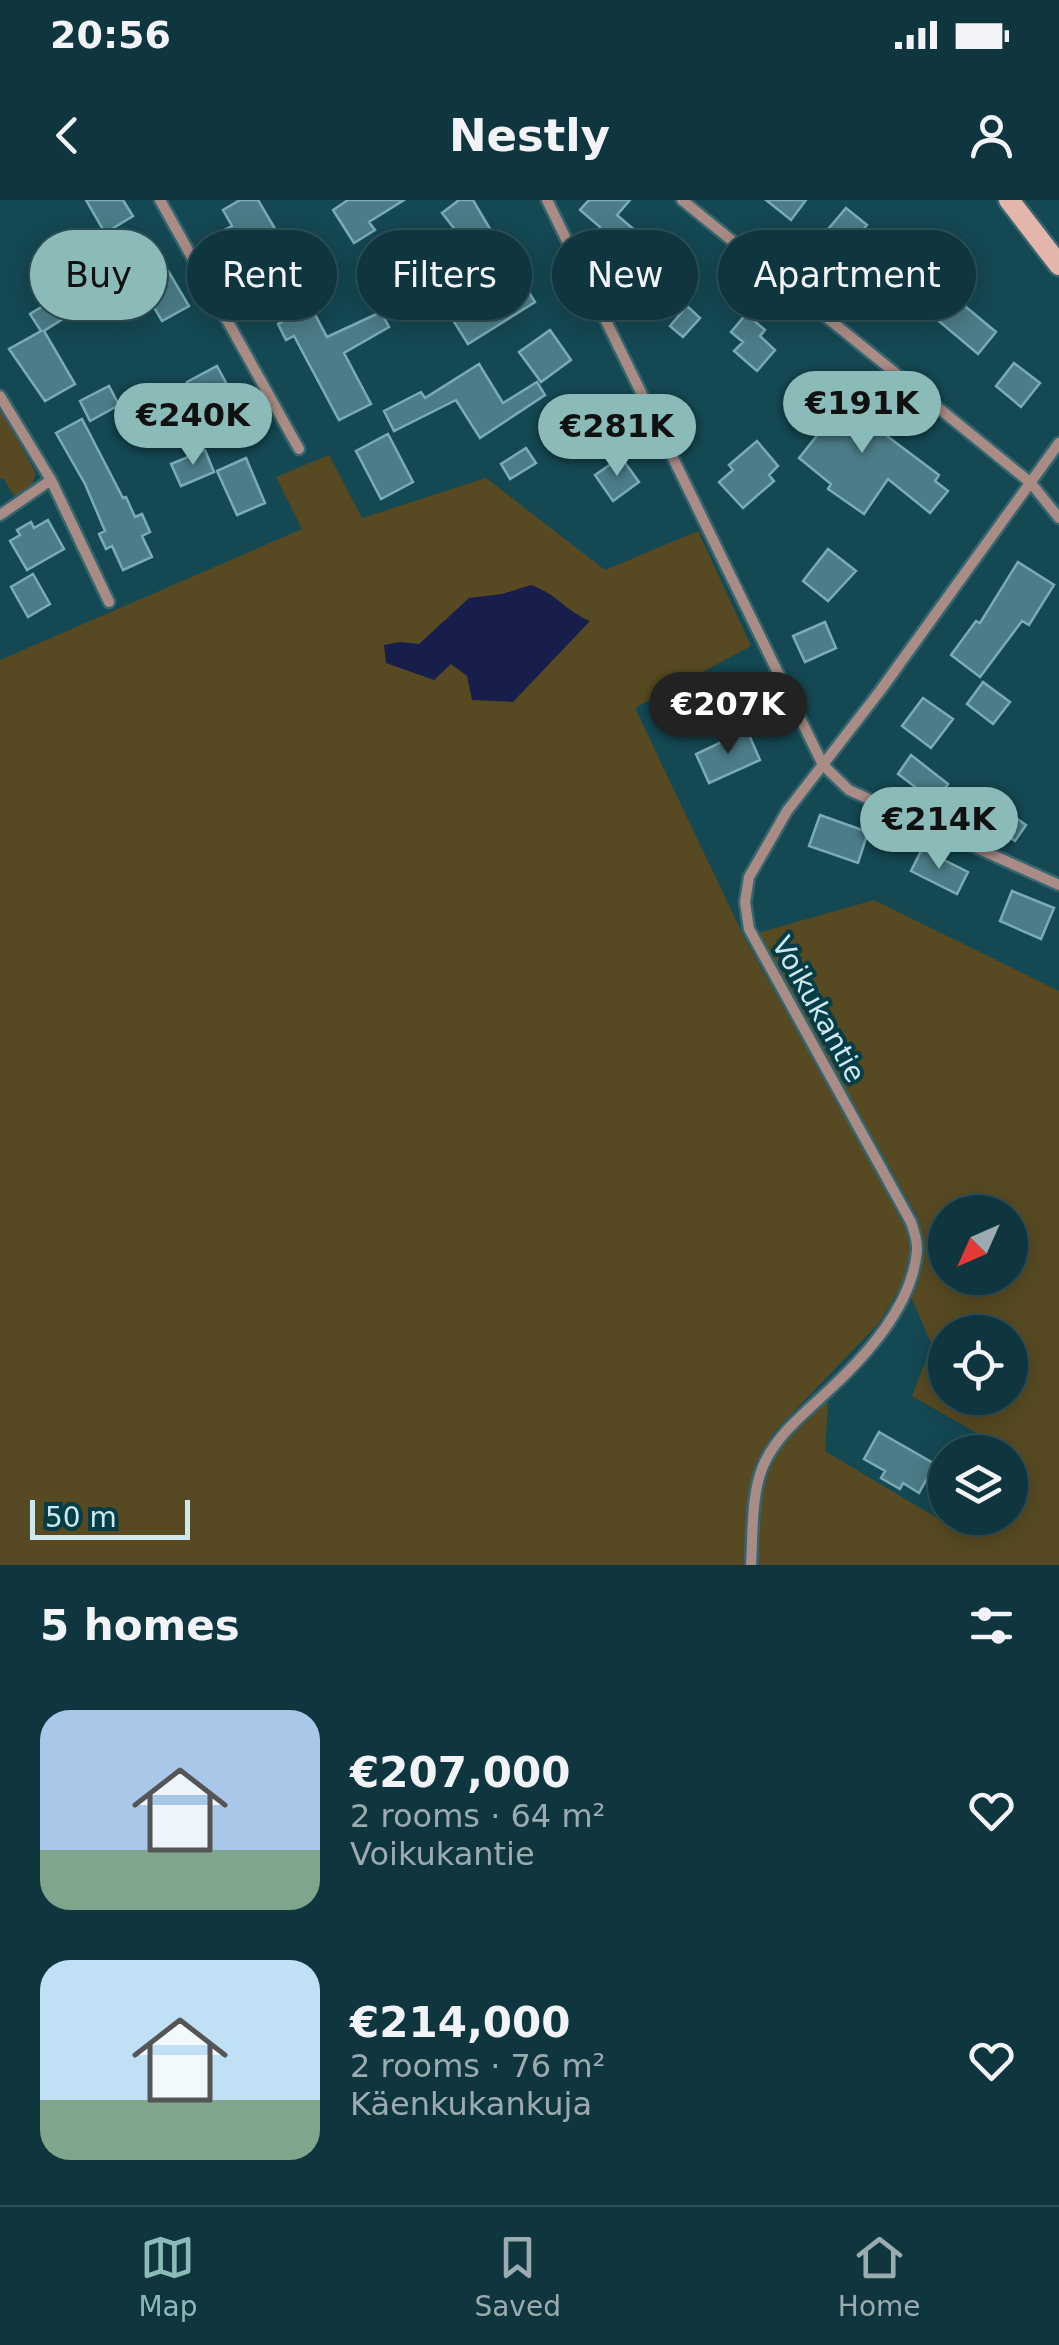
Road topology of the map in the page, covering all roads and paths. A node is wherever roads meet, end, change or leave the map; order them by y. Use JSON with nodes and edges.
{"nodes":[{"id":1,"x":160,"y":200,"type":"edge"},
{"id":2,"x":547,"y":200,"type":"edge"},
{"id":3,"x":682,"y":200,"type":"edge"},
{"id":4,"x":1009,"y":200,"type":"edge"},
{"id":5,"x":1059,"y":265,"type":"edge"},
{"id":6,"x":0,"y":396,"type":"edge"},
{"id":7,"x":1059,"y":442,"type":"edge"},
{"id":8,"x":298,"y":449,"type":"dead end"},
{"id":9,"x":51,"y":480,"type":"junction"},
{"id":10,"x":1030,"y":482,"type":"junction"},
{"id":11,"x":0,"y":515,"type":"edge"},
{"id":12,"x":1059,"y":518,"type":"edge"},
{"id":13,"x":109,"y":602,"type":"dead end"},
{"id":14,"x":823,"y":765,"type":"junction"},
{"id":15,"x":1059,"y":885,"type":"edge"},
{"id":16,"x":751,"y":1565,"type":"edge"}],
"edges":[{"from":1,"to":8,"type":"street"},
{"from":2,"to":14,"type":"street"},
{"from":3,"to":10,"type":"street"},
{"from":4,"to":5,"type":"main road"},
{"from":6,"to":9,"type":"street"},
{"from":7,"to":10,"type":"street","name":"Voikukantie"},
{"from":9,"to":11,"type":"street"},
{"from":9,"to":13,"type":"street"},
{"from":10,"to":12,"type":"street"},
{"from":10,"to":14,"type":"street","name":"Voikukantie"},
{"from":14,"to":15,"type":"street"},
{"from":14,"to":16,"type":"street","name":"Voikukantie"}]}
